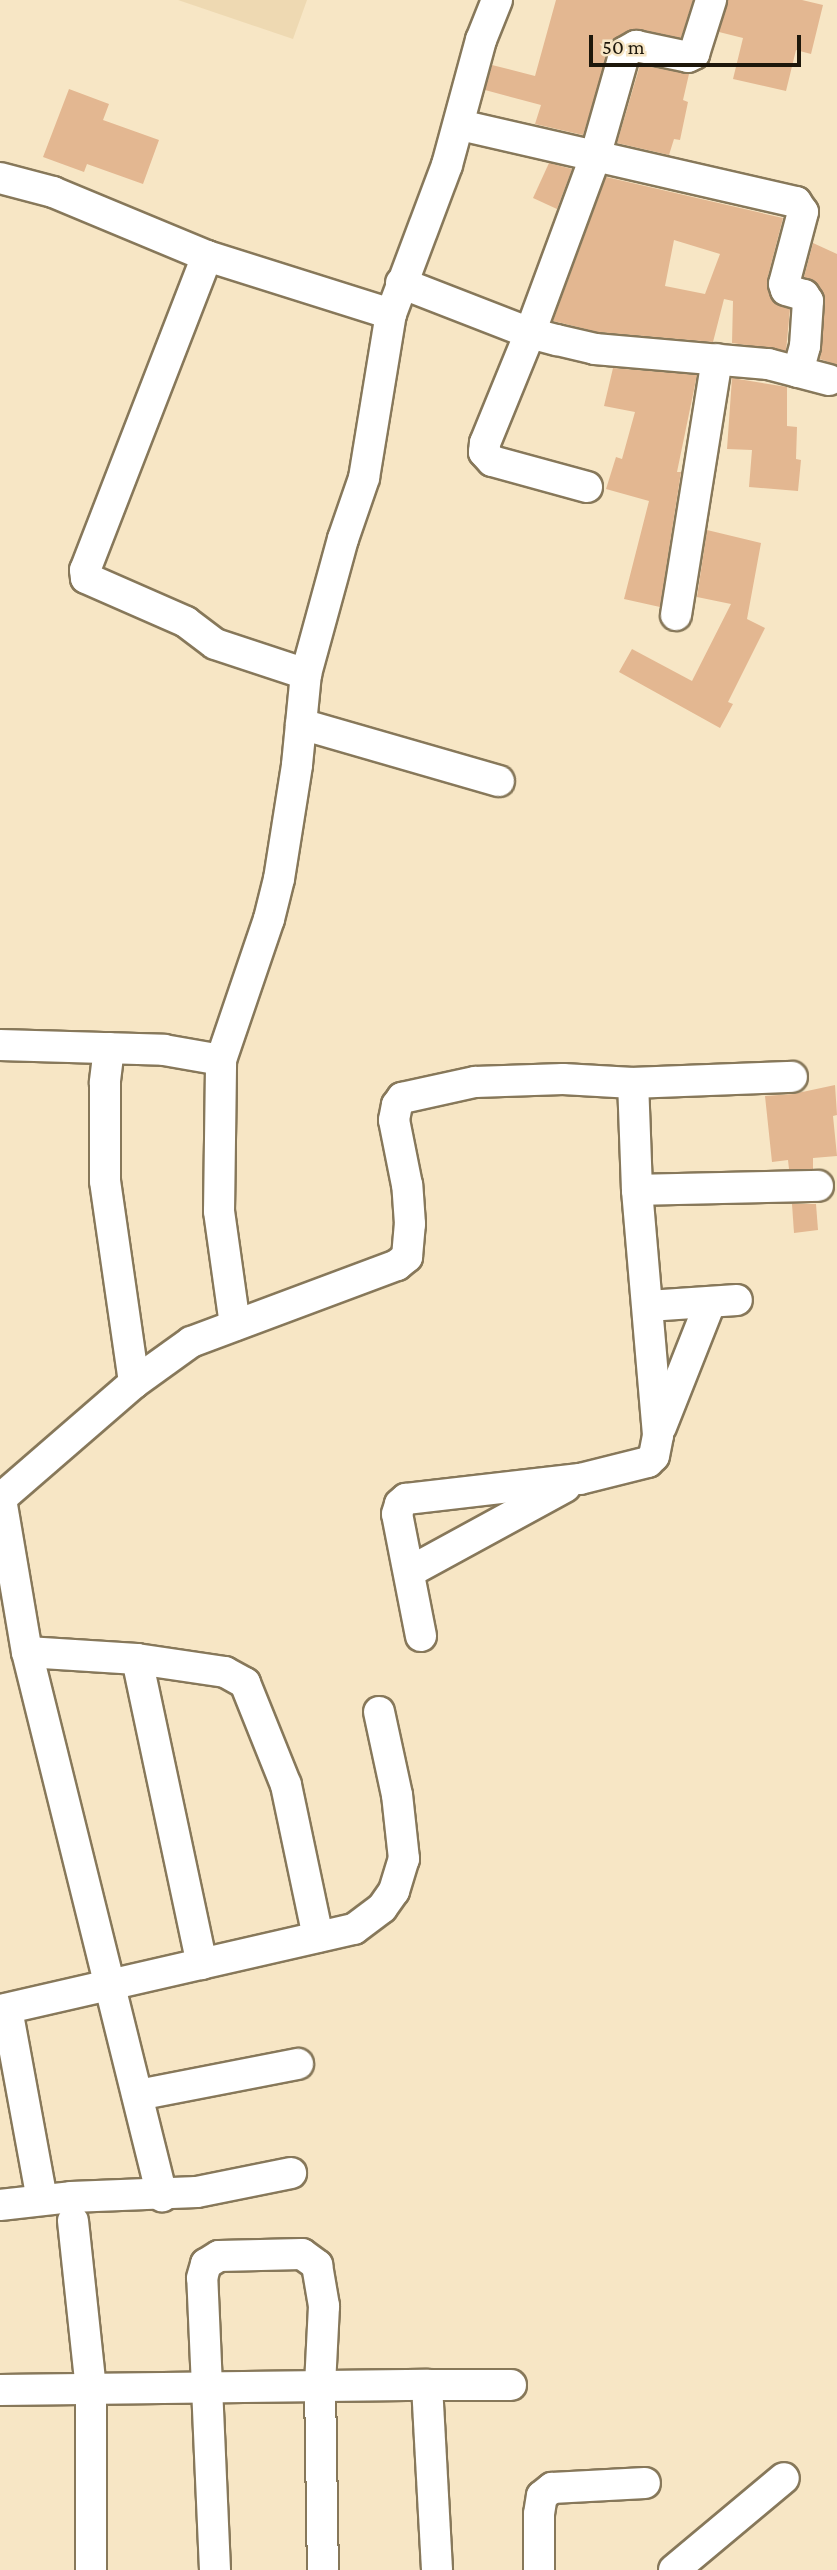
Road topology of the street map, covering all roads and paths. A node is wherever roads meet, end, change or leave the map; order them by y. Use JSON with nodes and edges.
{"nodes":[{"id":1,"x":497,"y":0,"type":"edge"},
{"id":2,"x":711,"y":0,"type":"edge"},
{"id":3,"x":460,"y":125,"type":"junction"},
{"id":4,"x":595,"y":157,"type":"junction"},
{"id":5,"x":0,"y":178,"type":"edge"},
{"id":6,"x":207,"y":256,"type":"junction"},
{"id":7,"x":401,"y":283,"type":"junction"},
{"id":8,"x":391,"y":314,"type":"junction"},
{"id":9,"x":530,"y":334,"type":"junction"},
{"id":10,"x":717,"y":359,"type":"junction"},
{"id":11,"x":798,"y":372,"type":"junction"},
{"id":12,"x":829,"y":380,"type":"dead end"},
{"id":13,"x":587,"y":486,"type":"dead end"},
{"id":14,"x":676,"y":615,"type":"dead end"},
{"id":15,"x":306,"y":674,"type":"junction"},
{"id":16,"x":301,"y":723,"type":"junction"},
{"id":17,"x":499,"y":781,"type":"dead end"},
{"id":18,"x":0,"y":1045,"type":"edge"},
{"id":19,"x":109,"y":1048,"type":"junction"},
{"id":20,"x":221,"y":1059,"type":"junction"},
{"id":21,"x":792,"y":1077,"type":"dead end"},
{"id":22,"x":633,"y":1083,"type":"junction"},
{"id":23,"x":818,"y":1186,"type":"dead end"},
{"id":24,"x":637,"y":1190,"type":"junction"},
{"id":25,"x":648,"y":1306,"type":"junction"},
{"id":26,"x":235,"y":1325,"type":"junction"},
{"id":27,"x":134,"y":1383,"type":"junction"},
{"id":28,"x":658,"y":1435,"type":"junction"},
{"id":29,"x":580,"y":1479,"type":"junction"},
{"id":30,"x":0,"y":1499,"type":"edge"},
{"id":31,"x":409,"y":1572,"type":"junction"},
{"id":32,"x":9,"y":1602,"type":"edge"},
{"id":33,"x":421,"y":1636,"type":"dead end"},
{"id":34,"x":27,"y":1652,"type":"junction"},
{"id":35,"x":137,"y":1659,"type":"junction"},
{"id":36,"x":379,"y":1712,"type":"dead end"},
{"id":37,"x":318,"y":1937,"type":"junction"},
{"id":38,"x":202,"y":1964,"type":"junction"},
{"id":39,"x":111,"y":1987,"type":"junction"},
{"id":40,"x":4,"y":2009,"type":"edge"},
{"id":41,"x":298,"y":2064,"type":"dead end"},
{"id":42,"x":138,"y":2095,"type":"junction"},
{"id":43,"x":291,"y":2174,"type":"dead end"},
{"id":44,"x":162,"y":2196,"type":"junction"},
{"id":45,"x":41,"y":2200,"type":"junction"},
{"id":46,"x":0,"y":2205,"type":"edge"},
{"id":47,"x":73,"y":2221,"type":"dead end"},
{"id":48,"x":320,"y":2385,"type":"junction"},
{"id":49,"x":427,"y":2385,"type":"junction"},
{"id":50,"x":511,"y":2385,"type":"dead end"},
{"id":51,"x":208,"y":2389,"type":"junction"},
{"id":52,"x":0,"y":2390,"type":"edge"},
{"id":53,"x":91,"y":2390,"type":"junction"},
{"id":54,"x":784,"y":2478,"type":"dead end"},
{"id":55,"x":645,"y":2483,"type":"dead end"},
{"id":56,"x":91,"y":2570,"type":"edge"},
{"id":57,"x":215,"y":2570,"type":"edge"},
{"id":58,"x":323,"y":2570,"type":"edge"},
{"id":59,"x":438,"y":2570,"type":"edge"},
{"id":60,"x":539,"y":2570,"type":"edge"},
{"id":61,"x":674,"y":2570,"type":"edge"}],
"edges":[{"from":1,"to":3,"type":"street"},
{"from":2,"to":4,"type":"street"},
{"from":3,"to":4,"type":"street"},
{"from":3,"to":7,"type":"street"},
{"from":4,"to":9,"type":"street"},
{"from":4,"to":11,"type":"street"},
{"from":5,"to":6,"type":"street"},
{"from":6,"to":8,"type":"street"},
{"from":6,"to":15,"type":"street"},
{"from":7,"to":8,"type":"street"},
{"from":7,"to":9,"type":"street"},
{"from":8,"to":15,"type":"street"},
{"from":9,"to":10,"type":"street"},
{"from":9,"to":13,"type":"street"},
{"from":10,"to":11,"type":"street"},
{"from":10,"to":14,"type":"street"},
{"from":11,"to":12,"type":"street"},
{"from":15,"to":16,"type":"street"},
{"from":16,"to":17,"type":"street"},
{"from":16,"to":20,"type":"street"},
{"from":18,"to":19,"type":"street"},
{"from":19,"to":20,"type":"street"},
{"from":19,"to":27,"type":"street"},
{"from":20,"to":26,"type":"street"},
{"from":21,"to":22,"type":"street"},
{"from":22,"to":24,"type":"street"},
{"from":22,"to":26,"type":"street"},
{"from":23,"to":24,"type":"street"},
{"from":24,"to":25,"type":"street"},
{"from":25,"to":28,"type":"street"},
{"from":25,"to":28,"type":"street"},
{"from":26,"to":27,"type":"street"},
{"from":27,"to":30,"type":"street"},
{"from":28,"to":29,"type":"street"},
{"from":29,"to":31,"type":"street"},
{"from":29,"to":31,"type":"street"},
{"from":30,"to":32,"type":"street"},
{"from":31,"to":33,"type":"street"},
{"from":32,"to":34,"type":"street"},
{"from":34,"to":35,"type":"street"},
{"from":34,"to":39,"type":"street"},
{"from":35,"to":37,"type":"street"},
{"from":35,"to":38,"type":"street"},
{"from":36,"to":37,"type":"street"},
{"from":37,"to":38,"type":"street"},
{"from":38,"to":39,"type":"street"},
{"from":39,"to":40,"type":"street"},
{"from":39,"to":42,"type":"street"},
{"from":40,"to":45,"type":"street"},
{"from":41,"to":42,"type":"street"},
{"from":42,"to":44,"type":"street"},
{"from":43,"to":44,"type":"street"},
{"from":44,"to":45,"type":"street"},
{"from":45,"to":46,"type":"street"},
{"from":47,"to":53,"type":"street"},
{"from":48,"to":49,"type":"street"},
{"from":48,"to":51,"type":"street"},
{"from":48,"to":51,"type":"street"},
{"from":48,"to":58,"type":"street"},
{"from":49,"to":50,"type":"street"},
{"from":49,"to":59,"type":"street"},
{"from":51,"to":53,"type":"street"},
{"from":51,"to":57,"type":"street"},
{"from":52,"to":53,"type":"street"},
{"from":53,"to":56,"type":"street"},
{"from":54,"to":61,"type":"street"},
{"from":55,"to":60,"type":"street"}]}
